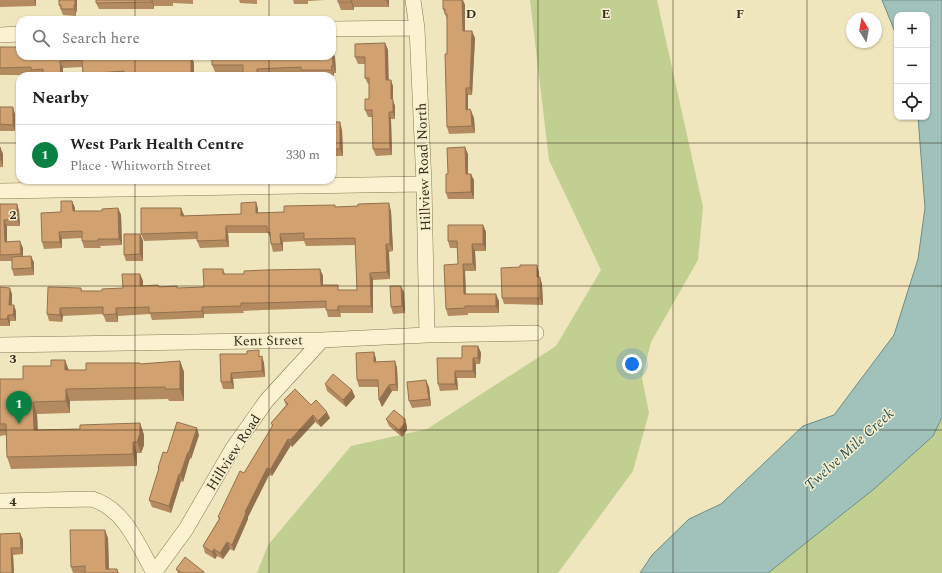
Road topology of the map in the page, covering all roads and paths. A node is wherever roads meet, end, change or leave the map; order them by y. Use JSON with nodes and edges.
{"nodes":[{"id":1,"x":413,"y":0,"type":"edge"},
{"id":2,"x":417,"y":28,"type":"junction"},
{"id":3,"x":336,"y":29,"type":"edge"},
{"id":4,"x":0,"y":34,"type":"edge"},
{"id":5,"x":16,"y":34,"type":"edge"},
{"id":6,"x":424,"y":184,"type":"junction"},
{"id":7,"x":0,"y":191,"type":"edge"},
{"id":8,"x":536,"y":334,"type":"dead end"},
{"id":9,"x":427,"y":335,"type":"junction"},
{"id":10,"x":322,"y":340,"type":"junction"},
{"id":11,"x":0,"y":344,"type":"edge"},
{"id":12,"x":0,"y":501,"type":"edge"},
{"id":13,"x":154,"y":573,"type":"edge"}],
"edges":[{"from":1,"to":2,"type":"street","name":"Hillview Road North"},
{"from":2,"to":3,"type":"street"},
{"from":2,"to":6,"type":"street","name":"Hillview Road North"},
{"from":4,"to":5,"type":"street"},
{"from":6,"to":7,"type":"street"},
{"from":6,"to":9,"type":"street","name":"Hillview Road North"},
{"from":8,"to":9,"type":"street","name":"Kent Street"},
{"from":9,"to":10,"type":"street","name":"Kent Street"},
{"from":10,"to":11,"type":"street","name":"Kent Street"},
{"from":10,"to":13,"type":"street","name":"Hillview Road"},
{"from":12,"to":13,"type":"street"}]}
